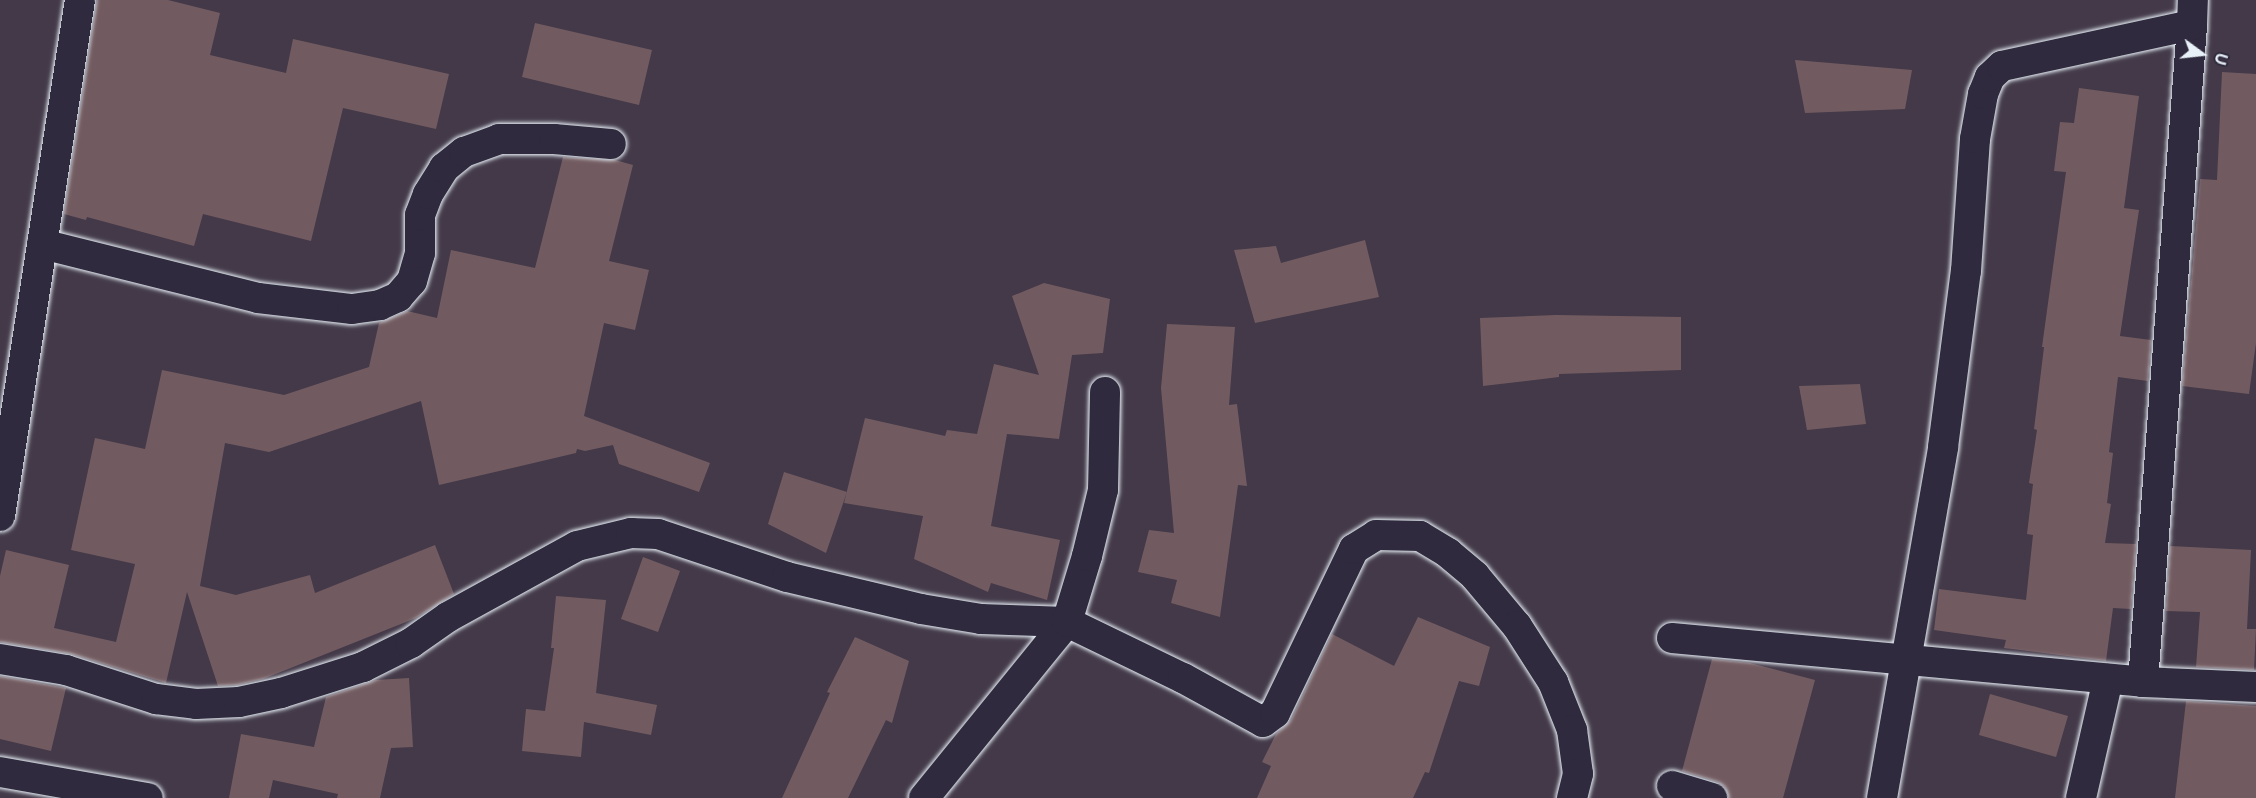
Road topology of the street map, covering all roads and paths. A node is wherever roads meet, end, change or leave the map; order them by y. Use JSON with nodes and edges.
{"nodes":[{"id":1,"x":80,"y":0,"type":"edge"},
{"id":2,"x":2192,"y":12,"type":"edge"},
{"id":3,"x":611,"y":144,"type":"dead end"},
{"id":4,"x":42,"y":244,"type":"junction"},
{"id":5,"x":1105,"y":392,"type":"dead end"},
{"id":6,"x":0,"y":516,"type":"edge"},
{"id":7,"x":1067,"y":622,"type":"junction"},
{"id":8,"x":1672,"y":638,"type":"dead end"},
{"id":9,"x":0,"y":659,"type":"edge"},
{"id":10,"x":1904,"y":662,"type":"junction"},
{"id":11,"x":2108,"y":679,"type":"junction"},
{"id":12,"x":2144,"y":682,"type":"junction"},
{"id":13,"x":2256,"y":687,"type":"edge"},
{"id":14,"x":0,"y":772,"type":"edge"},
{"id":15,"x":1672,"y":786,"type":"dead end"},
{"id":16,"x":148,"y":798,"type":"edge"},
{"id":17,"x":924,"y":798,"type":"edge"},
{"id":18,"x":1572,"y":798,"type":"edge"},
{"id":19,"x":1712,"y":798,"type":"edge"},
{"id":20,"x":1882,"y":798,"type":"edge"},
{"id":21,"x":2080,"y":798,"type":"edge"}],
"edges":[{"from":1,"to":4,"type":"street"},
{"from":2,"to":10,"type":"street"},
{"from":2,"to":12,"type":"street"},
{"from":3,"to":4,"type":"street"},
{"from":4,"to":6,"type":"street"},
{"from":5,"to":7,"type":"street"},
{"from":7,"to":9,"type":"street"},
{"from":7,"to":17,"type":"street"},
{"from":7,"to":18,"type":"street"},
{"from":8,"to":10,"type":"street"},
{"from":10,"to":11,"type":"street"},
{"from":10,"to":20,"type":"street"},
{"from":11,"to":12,"type":"street"},
{"from":11,"to":21,"type":"street"},
{"from":12,"to":13,"type":"street"},
{"from":14,"to":16,"type":"street"},
{"from":15,"to":19,"type":"street"}]}
